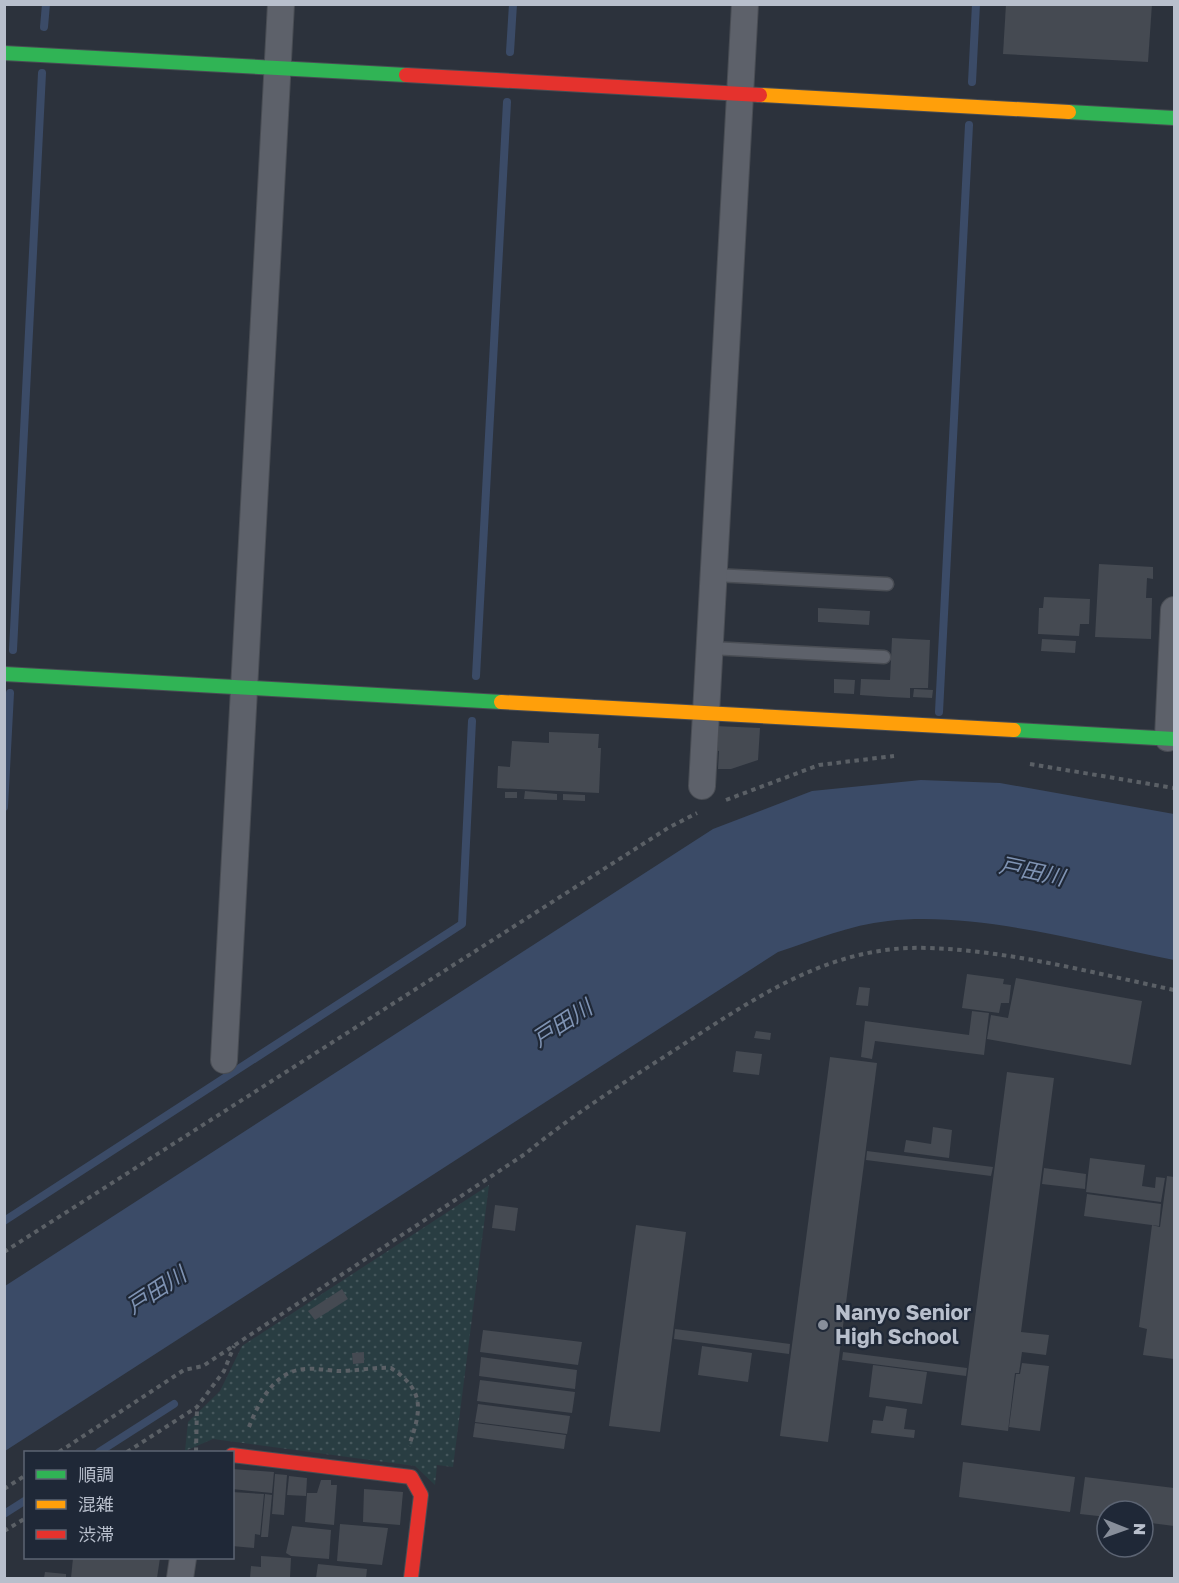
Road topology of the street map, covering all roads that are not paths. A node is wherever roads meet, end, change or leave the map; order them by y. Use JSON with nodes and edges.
{"nodes":[{"id":1,"x":281,"y":4,"type":"edge"},
{"id":2,"x":745,"y":4,"type":"edge"},
{"id":3,"x":4,"y":53,"type":"edge"},
{"id":4,"x":278,"y":69,"type":"junction"},
{"id":5,"x":740,"y":94,"type":"junction"},
{"id":6,"x":1174,"y":118,"type":"edge"},
{"id":7,"x":714,"y":576,"type":"junction"},
{"id":8,"x":887,"y":584,"type":"dead end"},
{"id":9,"x":1174,"y":610,"type":"edge"},
{"id":10,"x":710,"y":648,"type":"junction"},
{"id":11,"x":884,"y":657,"type":"dead end"},
{"id":12,"x":4,"y":674,"type":"edge"},
{"id":13,"x":244,"y":687,"type":"junction"},
{"id":14,"x":706,"y":713,"type":"junction"},
{"id":15,"x":1171,"y":739,"type":"edge"},
{"id":16,"x":709,"y":799,"type":"road end"},
{"id":17,"x":224,"y":1060,"type":"dead end"},
{"id":18,"x":236,"y":1456,"type":"edge"},
{"id":19,"x":183,"y":1559,"type":"edge"},
{"id":20,"x":180,"y":1578,"type":"edge"},
{"id":21,"x":411,"y":1578,"type":"edge"}],
"edges":[{"from":1,"to":4,"type":"street"},
{"from":2,"to":5,"type":"street"},
{"from":3,"to":4,"type":"street"},
{"from":4,"to":5,"type":"street"},
{"from":4,"to":13,"type":"street"},
{"from":5,"to":6,"type":"street"},
{"from":5,"to":7,"type":"street"},
{"from":7,"to":8,"type":"lane"},
{"from":7,"to":10,"type":"street"},
{"from":9,"to":15,"type":"street"},
{"from":10,"to":11,"type":"lane"},
{"from":10,"to":14,"type":"street"},
{"from":12,"to":13,"type":"street"},
{"from":13,"to":14,"type":"street"},
{"from":13,"to":17,"type":"street"},
{"from":14,"to":15,"type":"street"},
{"from":14,"to":16,"type":"street"},
{"from":18,"to":21,"type":"street"},
{"from":19,"to":20,"type":"street"}]}
